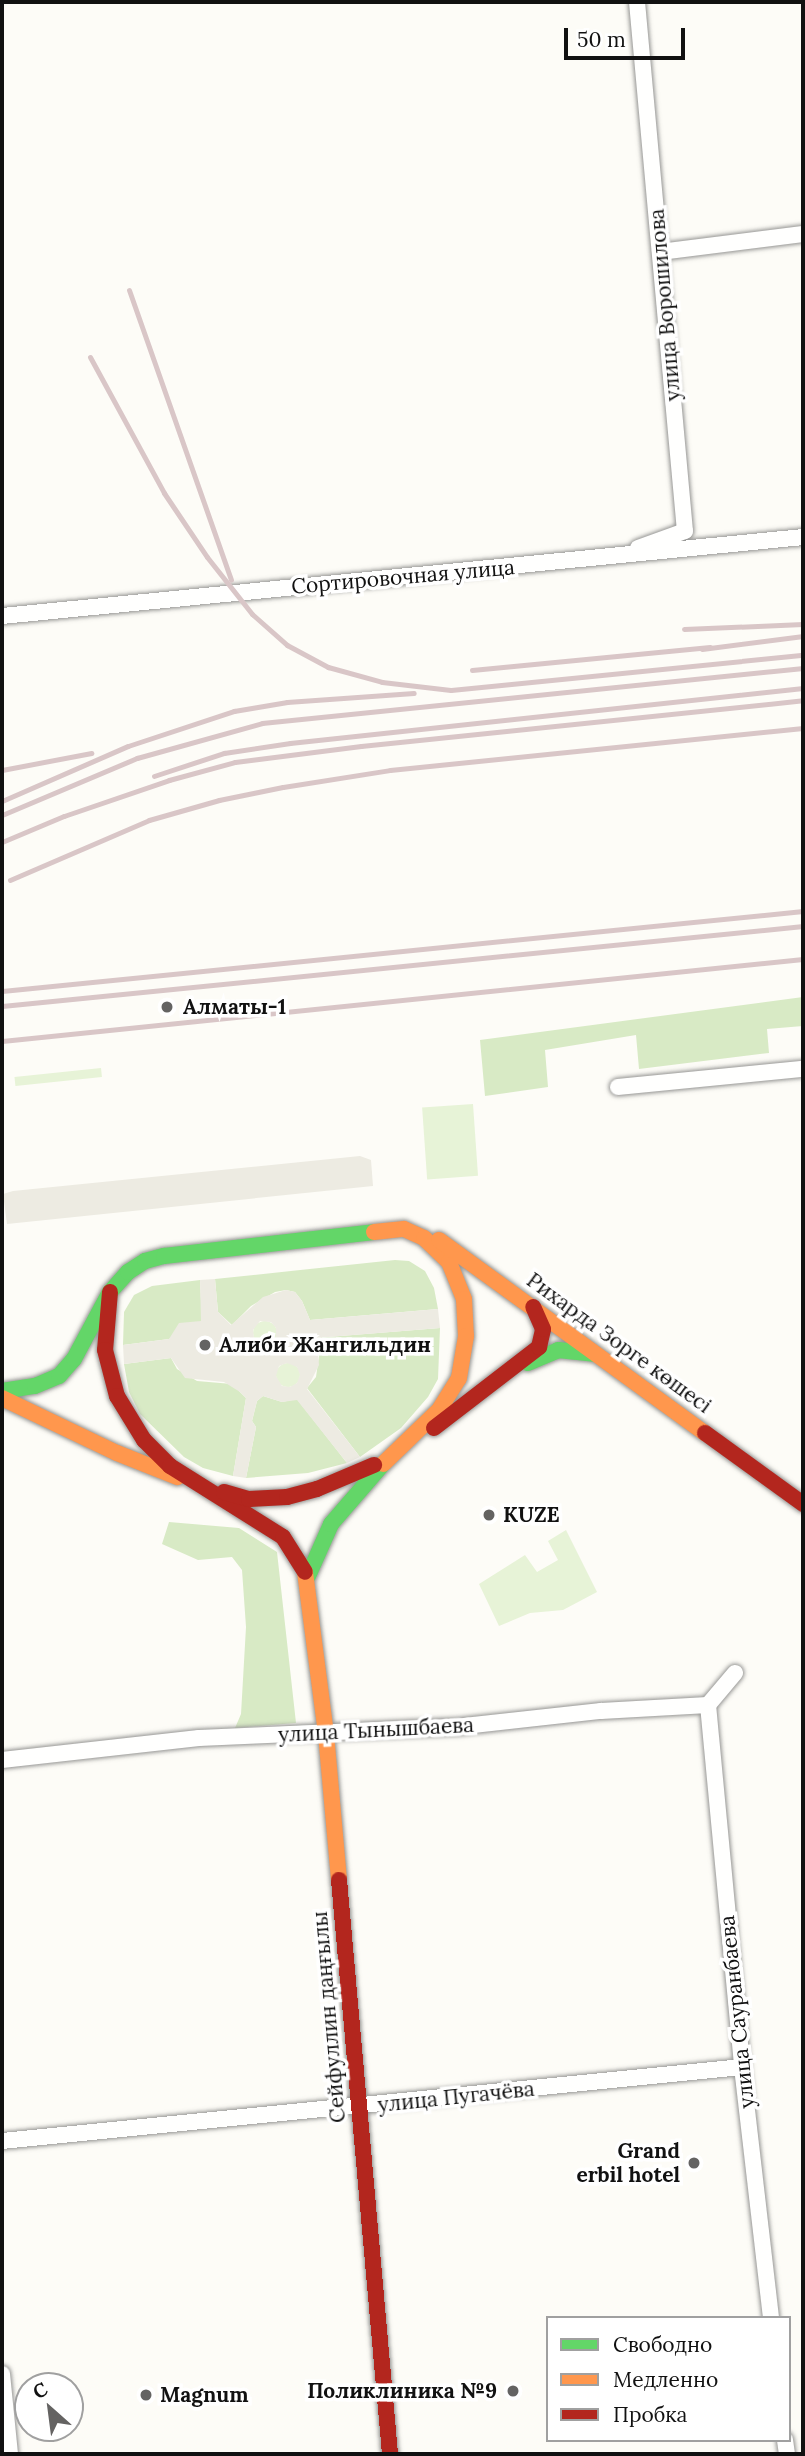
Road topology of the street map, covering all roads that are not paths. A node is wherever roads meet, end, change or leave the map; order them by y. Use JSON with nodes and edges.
{"nodes":[{"id":1,"x":637,"y":2,"type":"edge"},
{"id":2,"x":803,"y":234,"type":"edge"},
{"id":3,"x":660,"y":252,"type":"junction"},
{"id":4,"x":803,"y":537,"type":"edge"},
{"id":5,"x":612,"y":557,"type":"junction"},
{"id":6,"x":2,"y":616,"type":"edge"},
{"id":7,"x":803,"y":1069,"type":"edge"},
{"id":8,"x":618,"y":1087,"type":"dead end"},
{"id":9,"x":404,"y":1229,"type":"junction"},
{"id":10,"x":110,"y":1292,"type":"junction"},
{"id":11,"x":533,"y":1307,"type":"junction"},
{"id":12,"x":608,"y":1360,"type":"junction"},
{"id":13,"x":506,"y":1376,"type":"junction"},
{"id":14,"x":2,"y":1391,"type":"edge"},
{"id":15,"x":2,"y":1398,"type":"edge"},
{"id":16,"x":388,"y":1457,"type":"junction"},
{"id":17,"x":203,"y":1487,"type":"junction"},
{"id":18,"x":803,"y":1504,"type":"edge"},
{"id":19,"x":308,"y":1576,"type":"junction"},
{"id":20,"x":735,"y":1673,"type":"dead end"},
{"id":21,"x":708,"y":1705,"type":"junction"},
{"id":22,"x":326,"y":1734,"type":"junction"},
{"id":23,"x":2,"y":1760,"type":"edge"},
{"id":24,"x":742,"y":2067,"type":"junction"},
{"id":25,"x":358,"y":2107,"type":"junction"},
{"id":26,"x":2,"y":2141,"type":"edge"},
{"id":27,"x":771,"y":2316,"type":"edge"},
{"id":28,"x":2,"y":2374,"type":"edge"},
{"id":29,"x":10,"y":2454,"type":"edge"},
{"id":30,"x":390,"y":2454,"type":"edge"}],
"edges":[{"from":1,"to":3,"type":"street","name":"улица Ворошилова"},
{"from":2,"to":3,"type":"street"},
{"from":3,"to":5,"type":"street","name":"улица Ворошилова"},
{"from":4,"to":5,"type":"street","name":"Сортировочная улица"},
{"from":5,"to":6,"type":"street","name":"Сортировочная улица"},
{"from":7,"to":8,"type":"street"},
{"from":9,"to":10,"type":"main road"},
{"from":9,"to":11,"type":"main road","name":"Рихарда Зорге көшесі"},
{"from":9,"to":16,"type":"main road"},
{"from":10,"to":14,"type":"main road"},
{"from":10,"to":17,"type":"main road"},
{"from":11,"to":12,"type":"main road","name":"Рихарда Зорге көшесі"},
{"from":11,"to":13,"type":"main road"},
{"from":12,"to":13,"type":"main road"},
{"from":12,"to":18,"type":"main road","name":"Рихарда Зорге көшесі"},
{"from":13,"to":16,"type":"main road"},
{"from":15,"to":17,"type":"main road"},
{"from":16,"to":17,"type":"main road"},
{"from":16,"to":19,"type":"main road"},
{"from":17,"to":19,"type":"main road","name":"Сейфуллин даңғылы"},
{"from":19,"to":22,"type":"main road","name":"Сейфуллин даңғылы"},
{"from":20,"to":21,"type":"street"},
{"from":21,"to":22,"type":"street","name":"улица Тынышбаева"},
{"from":21,"to":24,"type":"street","name":"улица Сауранбаева"},
{"from":22,"to":23,"type":"street","name":"улица Тынышбаева"},
{"from":22,"to":25,"type":"main road","name":"Сейфуллин даңғылы"},
{"from":24,"to":25,"type":"street","name":"улица Пугачёва"},
{"from":24,"to":27,"type":"street","name":"улица Сауранбаева"},
{"from":25,"to":26,"type":"street","name":"улица Пугачёва"},
{"from":25,"to":30,"type":"main road","name":"Сейфуллин даңғылы"},
{"from":28,"to":29,"type":"street"}]}
